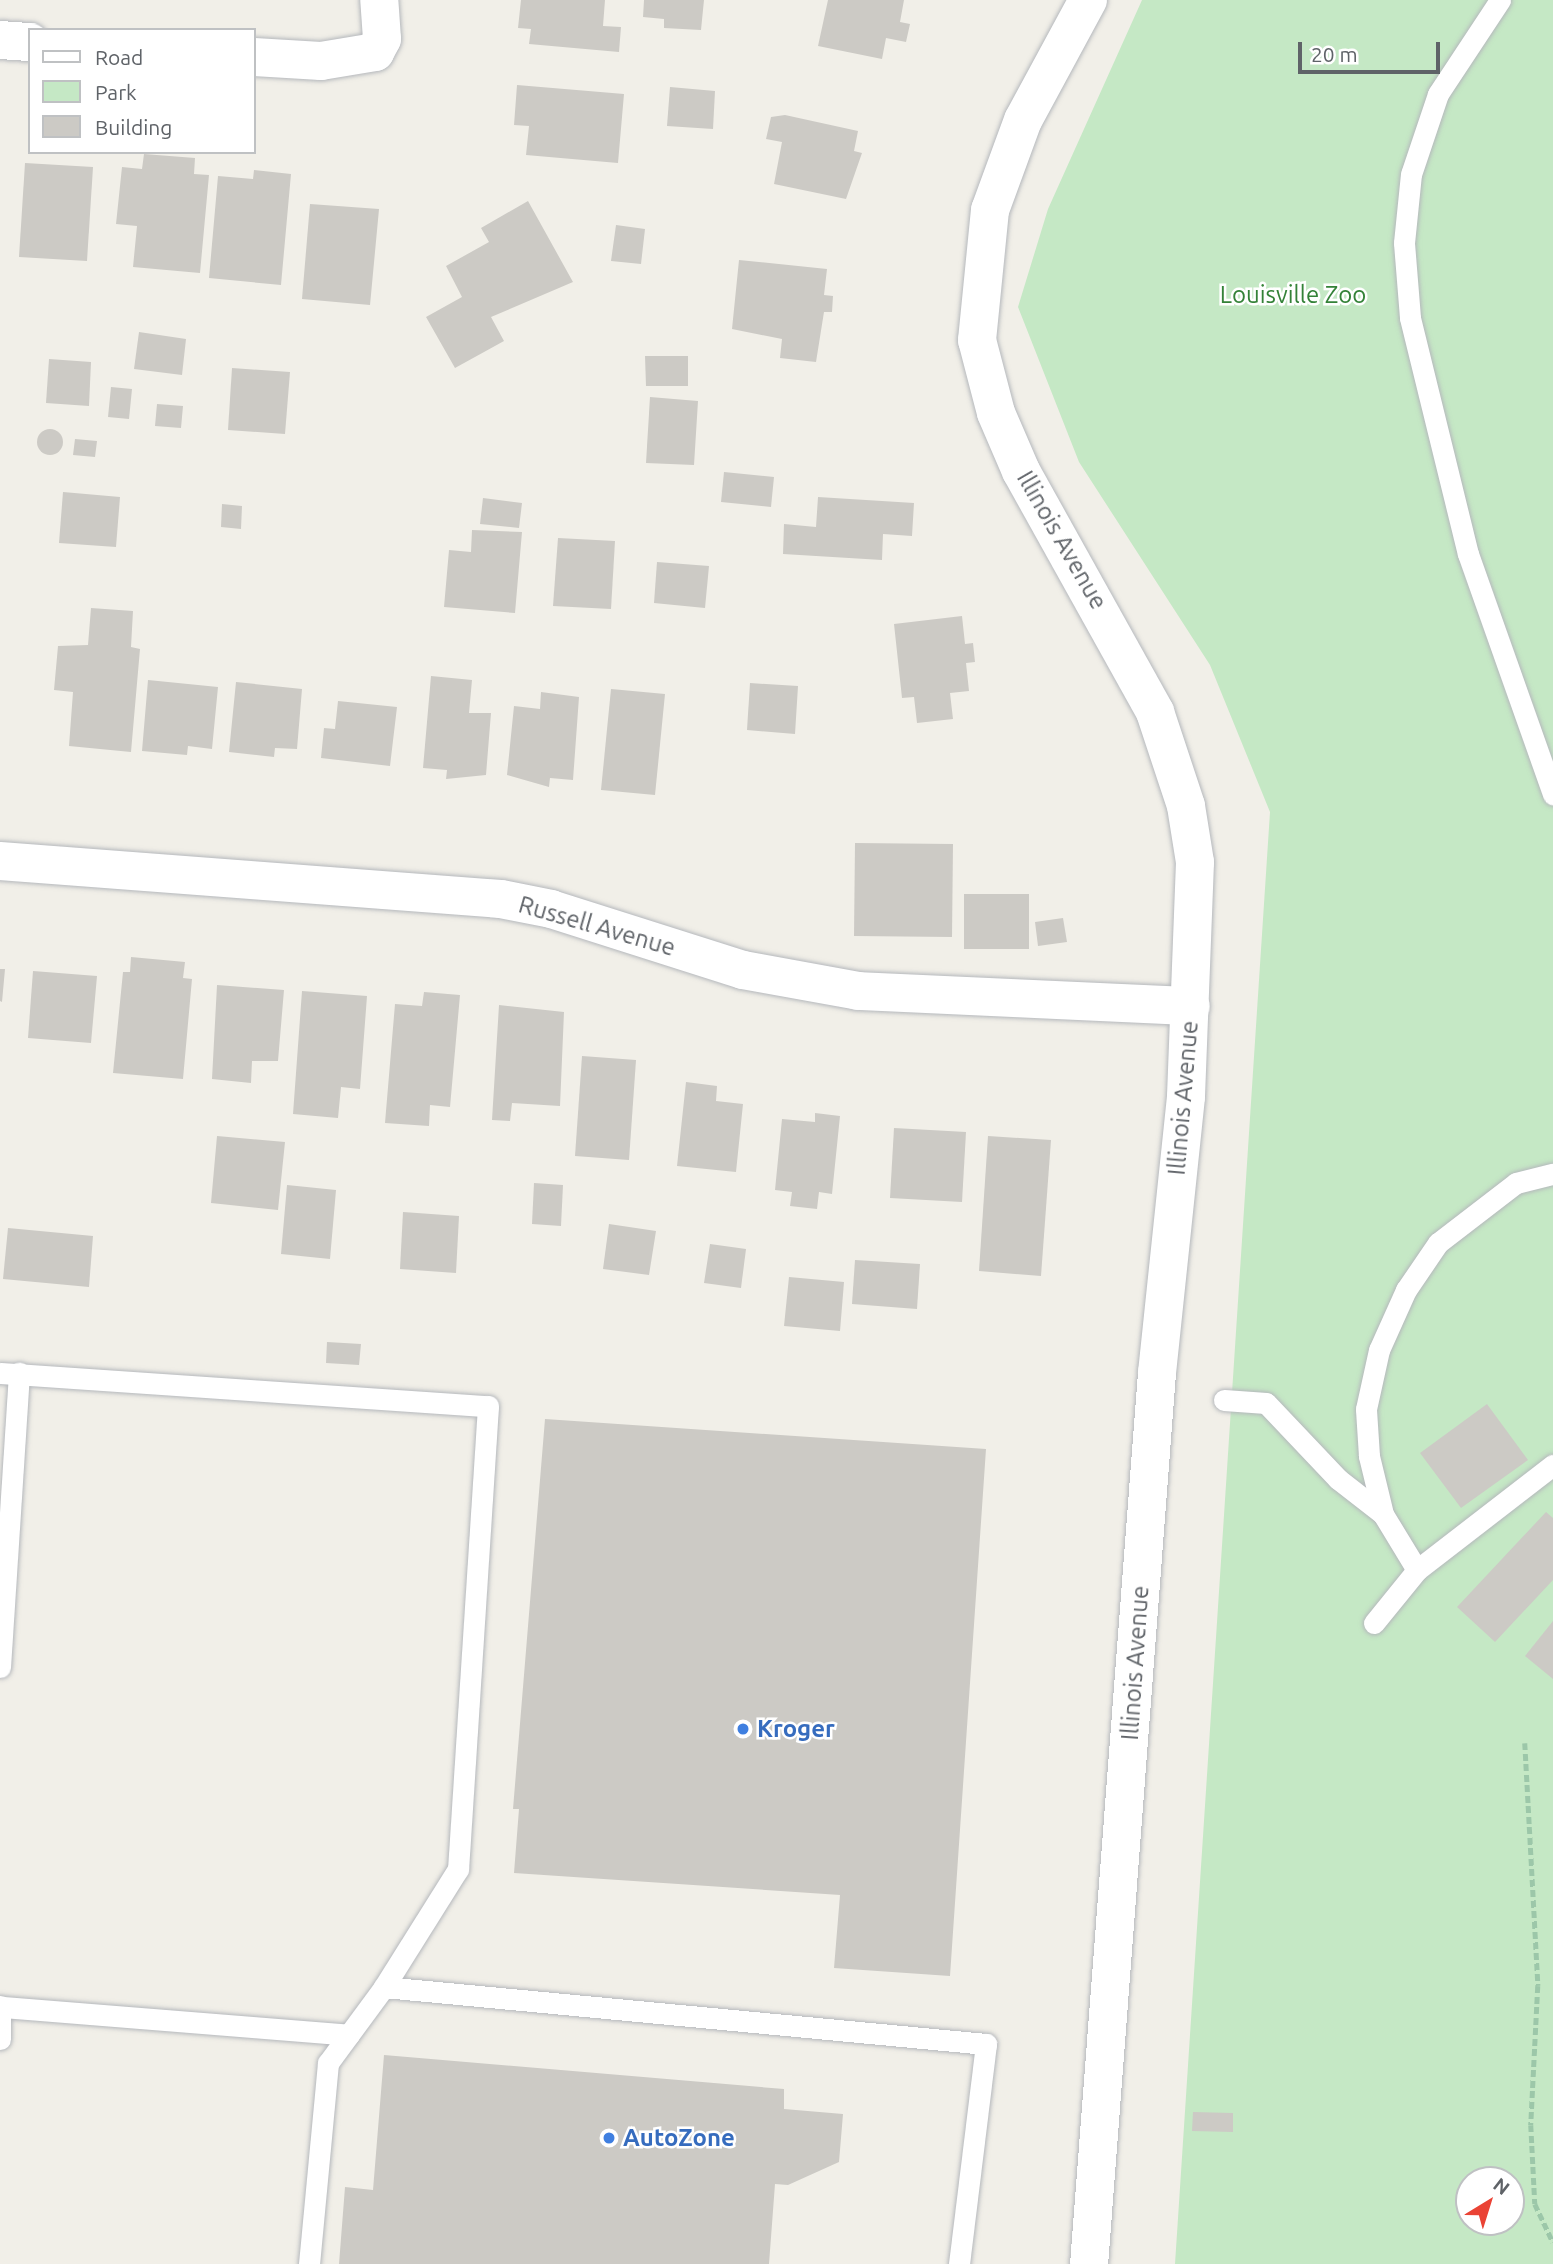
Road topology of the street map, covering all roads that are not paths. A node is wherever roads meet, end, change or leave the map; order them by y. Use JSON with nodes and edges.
{"nodes":[{"id":1,"x":379,"y":0,"type":"edge"},
{"id":2,"x":1088,"y":0,"type":"edge"},
{"id":3,"x":1500,"y":0,"type":"edge"},
{"id":4,"x":0,"y":40,"type":"edge"},
{"id":5,"x":28,"y":42,"type":"edge"},
{"id":6,"x":256,"y":57,"type":"edge"},
{"id":7,"x":1553,"y":794,"type":"edge"},
{"id":8,"x":0,"y":861,"type":"edge"},
{"id":9,"x":1191,"y":1006,"type":"junction"},
{"id":10,"x":1553,"y":1174,"type":"edge"},
{"id":11,"x":9,"y":1373,"type":"edge"},
{"id":12,"x":1224,"y":1400,"type":"dead end"},
{"id":13,"x":7,"y":1443,"type":"edge"},
{"id":14,"x":1553,"y":1465,"type":"edge"},
{"id":15,"x":1383,"y":1514,"type":"junction"},
{"id":16,"x":1417,"y":1570,"type":"junction"},
{"id":17,"x":2,"y":1595,"type":"edge"},
{"id":18,"x":1374,"y":1623,"type":"dead end"},
{"id":19,"x":0,"y":1667,"type":"edge"},
{"id":20,"x":384,"y":1987,"type":"junction"},
{"id":21,"x":2,"y":2006,"type":"edge"},
{"id":22,"x":349,"y":2035,"type":"junction"},
{"id":23,"x":0,"y":2039,"type":"edge"},
{"id":24,"x":309,"y":2264,"type":"edge"},
{"id":25,"x":958,"y":2264,"type":"edge"},
{"id":26,"x":1089,"y":2264,"type":"edge"}],
"edges":[{"from":1,"to":6,"type":"street"},
{"from":2,"to":9,"type":"street","name":"Illinois Avenue"},
{"from":3,"to":7,"type":"lane"},
{"from":4,"to":5,"type":"street"},
{"from":8,"to":9,"type":"street","name":"Russell Avenue"},
{"from":9,"to":26,"type":"street","name":"Illinois Avenue"},
{"from":10,"to":15,"type":"lane"},
{"from":11,"to":13,"type":"lane"},
{"from":11,"to":20,"type":"lane"},
{"from":12,"to":15,"type":"lane"},
{"from":13,"to":17,"type":"lane"},
{"from":14,"to":16,"type":"lane"},
{"from":15,"to":16,"type":"lane"},
{"from":16,"to":18,"type":"lane"},
{"from":17,"to":19,"type":"lane"},
{"from":20,"to":22,"type":"lane"},
{"from":20,"to":25,"type":"lane"},
{"from":21,"to":22,"type":"lane"},
{"from":21,"to":23,"type":"lane"},
{"from":22,"to":24,"type":"lane"}]}
